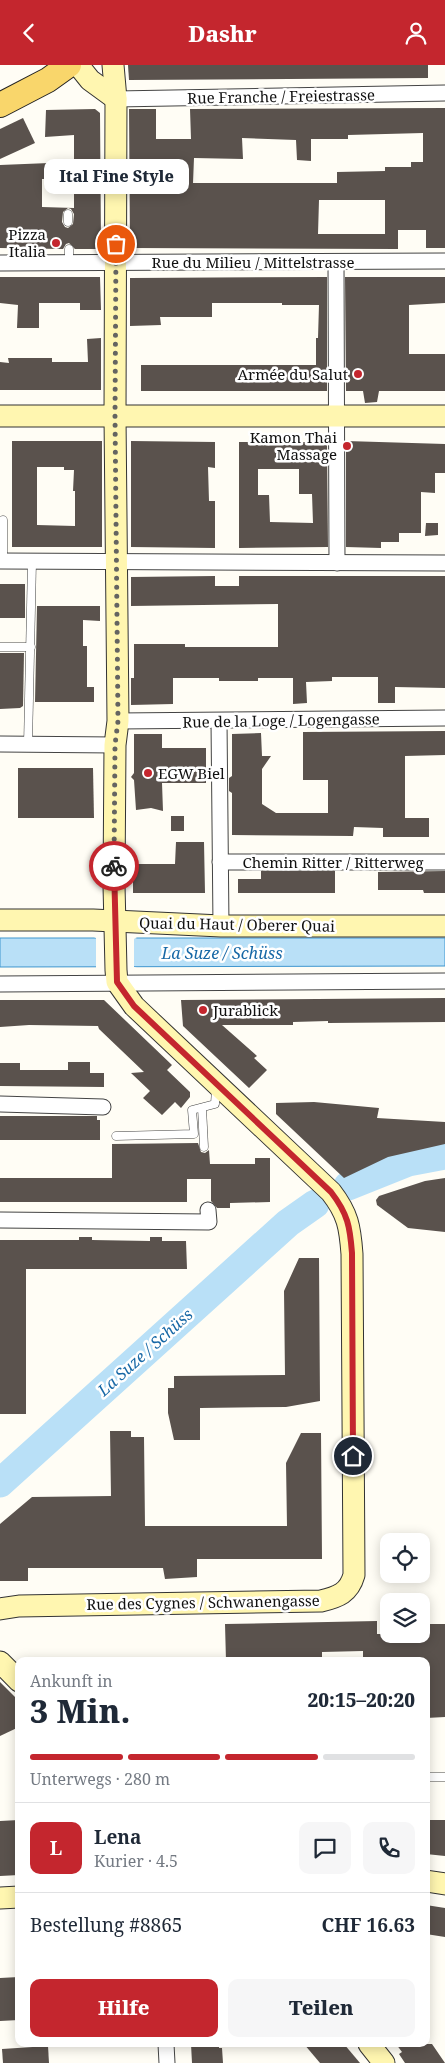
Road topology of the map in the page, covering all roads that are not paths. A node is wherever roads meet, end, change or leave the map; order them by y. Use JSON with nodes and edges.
{"nodes":[{"id":1,"x":70,"y":65,"type":"edge"},
{"id":2,"x":78,"y":65,"type":"edge"},
{"id":3,"x":113,"y":65,"type":"edge"},
{"id":4,"x":445,"y":93,"type":"edge"},
{"id":5,"x":116,"y":99,"type":"junction"},
{"id":6,"x":0,"y":105,"type":"edge"},
{"id":7,"x":445,"y":261,"type":"edge"},
{"id":8,"x":0,"y":263,"type":"edge"},
{"id":9,"x":117,"y":263,"type":"junction"},
{"id":10,"x":336,"y":263,"type":"junction"},
{"id":11,"x":0,"y":416,"type":"edge"},
{"id":12,"x":115,"y":416,"type":"junction"},
{"id":13,"x":335,"y":416,"type":"junction"},
{"id":14,"x":445,"y":416,"type":"edge"},
{"id":15,"x":3,"y":520,"type":"dead end"},
{"id":16,"x":1,"y":561,"type":"edge"},
{"id":17,"x":117,"y":561,"type":"junction"},
{"id":18,"x":32,"y":562,"type":"junction"},
{"id":19,"x":337,"y":563,"type":"junction"},
{"id":20,"x":445,"y":563,"type":"edge"},
{"id":21,"x":0,"y":647,"type":"edge"},
{"id":22,"x":31,"y":647,"type":"junction"},
{"id":23,"x":445,"y":718,"type":"edge"},
{"id":24,"x":118,"y":721,"type":"junction"},
{"id":25,"x":219,"y":721,"type":"junction"},
{"id":26,"x":0,"y":744,"type":"edge"},
{"id":27,"x":28,"y":744,"type":"junction"},
{"id":28,"x":115,"y":745,"type":"junction"},
{"id":29,"x":220,"y":862,"type":"junction"},
{"id":30,"x":445,"y":862,"type":"edge"},
{"id":31,"x":0,"y":920,"type":"edge"},
{"id":32,"x":445,"y":926,"type":"edge"},
{"id":33,"x":221,"y":927,"type":"junction"},
{"id":34,"x":115,"y":928,"type":"junction"},
{"id":35,"x":117,"y":976,"type":"junction"},
{"id":36,"x":445,"y":981,"type":"edge"},
{"id":37,"x":0,"y":984,"type":"edge"},
{"id":38,"x":216,"y":1082,"type":"junction"},
{"id":39,"x":0,"y":1104,"type":"edge"},
{"id":40,"x":103,"y":1107,"type":"dead end"},
{"id":41,"x":202,"y":1108,"type":"junction"},
{"id":42,"x":116,"y":1136,"type":"dead end"},
{"id":43,"x":204,"y":1147,"type":"dead end"},
{"id":44,"x":208,"y":1210,"type":"dead end"},
{"id":45,"x":0,"y":1220,"type":"edge"},
{"id":46,"x":0,"y":1609,"type":"edge"},
{"id":47,"x":0,"y":1662,"type":"edge"},
{"id":48,"x":15,"y":1677,"type":"edge"},
{"id":49,"x":430,"y":1777,"type":"edge"},
{"id":50,"x":445,"y":1777,"type":"edge"},
{"id":51,"x":430,"y":1882,"type":"edge"},
{"id":52,"x":445,"y":1884,"type":"edge"},
{"id":53,"x":15,"y":1897,"type":"edge"},
{"id":54,"x":0,"y":1898,"type":"edge"},
{"id":55,"x":166,"y":2047,"type":"edge"},
{"id":56,"x":371,"y":2047,"type":"edge"},
{"id":57,"x":167,"y":2063,"type":"edge"},
{"id":58,"x":384,"y":2063,"type":"edge"}],
"edges":[{"from":1,"to":6,"type":"main road"},
{"from":2,"to":5,"type":"street"},
{"from":3,"to":5,"type":"street"},
{"from":4,"to":5,"type":"street","name":"Rue Franche / Freiestrasse"},
{"from":5,"to":9,"type":"street"},
{"from":7,"to":10,"type":"street","name":"Rue du Milieu / Mittelstrasse"},
{"from":8,"to":9,"type":"street","name":"Rue du Milieu / Mittelstrasse"},
{"from":9,"to":10,"type":"street","name":"Rue du Milieu / Mittelstrasse"},
{"from":9,"to":12,"type":"street"},
{"from":10,"to":13,"type":"street"},
{"from":11,"to":12,"type":"street"},
{"from":12,"to":13,"type":"street"},
{"from":12,"to":17,"type":"street"},
{"from":13,"to":14,"type":"street"},
{"from":13,"to":19,"type":"street"},
{"from":15,"to":16,"type":"lane"},
{"from":16,"to":18,"type":"street"},
{"from":17,"to":18,"type":"street"},
{"from":17,"to":19,"type":"street"},
{"from":17,"to":24,"type":"street"},
{"from":18,"to":22,"type":"lane"},
{"from":19,"to":20,"type":"street"},
{"from":21,"to":22,"type":"lane"},
{"from":22,"to":27,"type":"lane"},
{"from":23,"to":25,"type":"street","name":"Rue de la Loge / Logengasse"},
{"from":24,"to":25,"type":"street","name":"Rue de la Loge / Logengasse"},
{"from":24,"to":28,"type":"street"},
{"from":25,"to":29,"type":"street","name":"Chemin Ritter / Ritterweg"},
{"from":26,"to":27,"type":"street"},
{"from":27,"to":28,"type":"street"},
{"from":28,"to":34,"type":"street"},
{"from":29,"to":30,"type":"street","name":"Chemin Ritter / Ritterweg"},
{"from":29,"to":33,"type":"street","name":"Chemin Ritter / Ritterweg"},
{"from":31,"to":34,"type":"street","name":"Quai du Haut / Oberer Quai"},
{"from":32,"to":33,"type":"street","name":"Quai du Haut / Oberer Quai"},
{"from":33,"to":34,"type":"street","name":"Quai du Haut / Oberer Quai"},
{"from":34,"to":35,"type":"street"},
{"from":35,"to":36,"type":"street"},
{"from":35,"to":37,"type":"street"},
{"from":35,"to":38,"type":"street"},
{"from":38,"to":41,"type":"lane"},
{"from":38,"to":46,"type":"street","name":"Rue des Cygnes / Schwanengasse"},
{"from":39,"to":40,"type":"street"},
{"from":41,"to":42,"type":"lane"},
{"from":41,"to":43,"type":"lane"},
{"from":44,"to":45,"type":"street"},
{"from":47,"to":48,"type":"street"},
{"from":49,"to":50,"type":"lane"},
{"from":51,"to":52,"type":"street"},
{"from":53,"to":54,"type":"street"},
{"from":55,"to":57,"type":"street"},
{"from":56,"to":58,"type":"street"}]}
